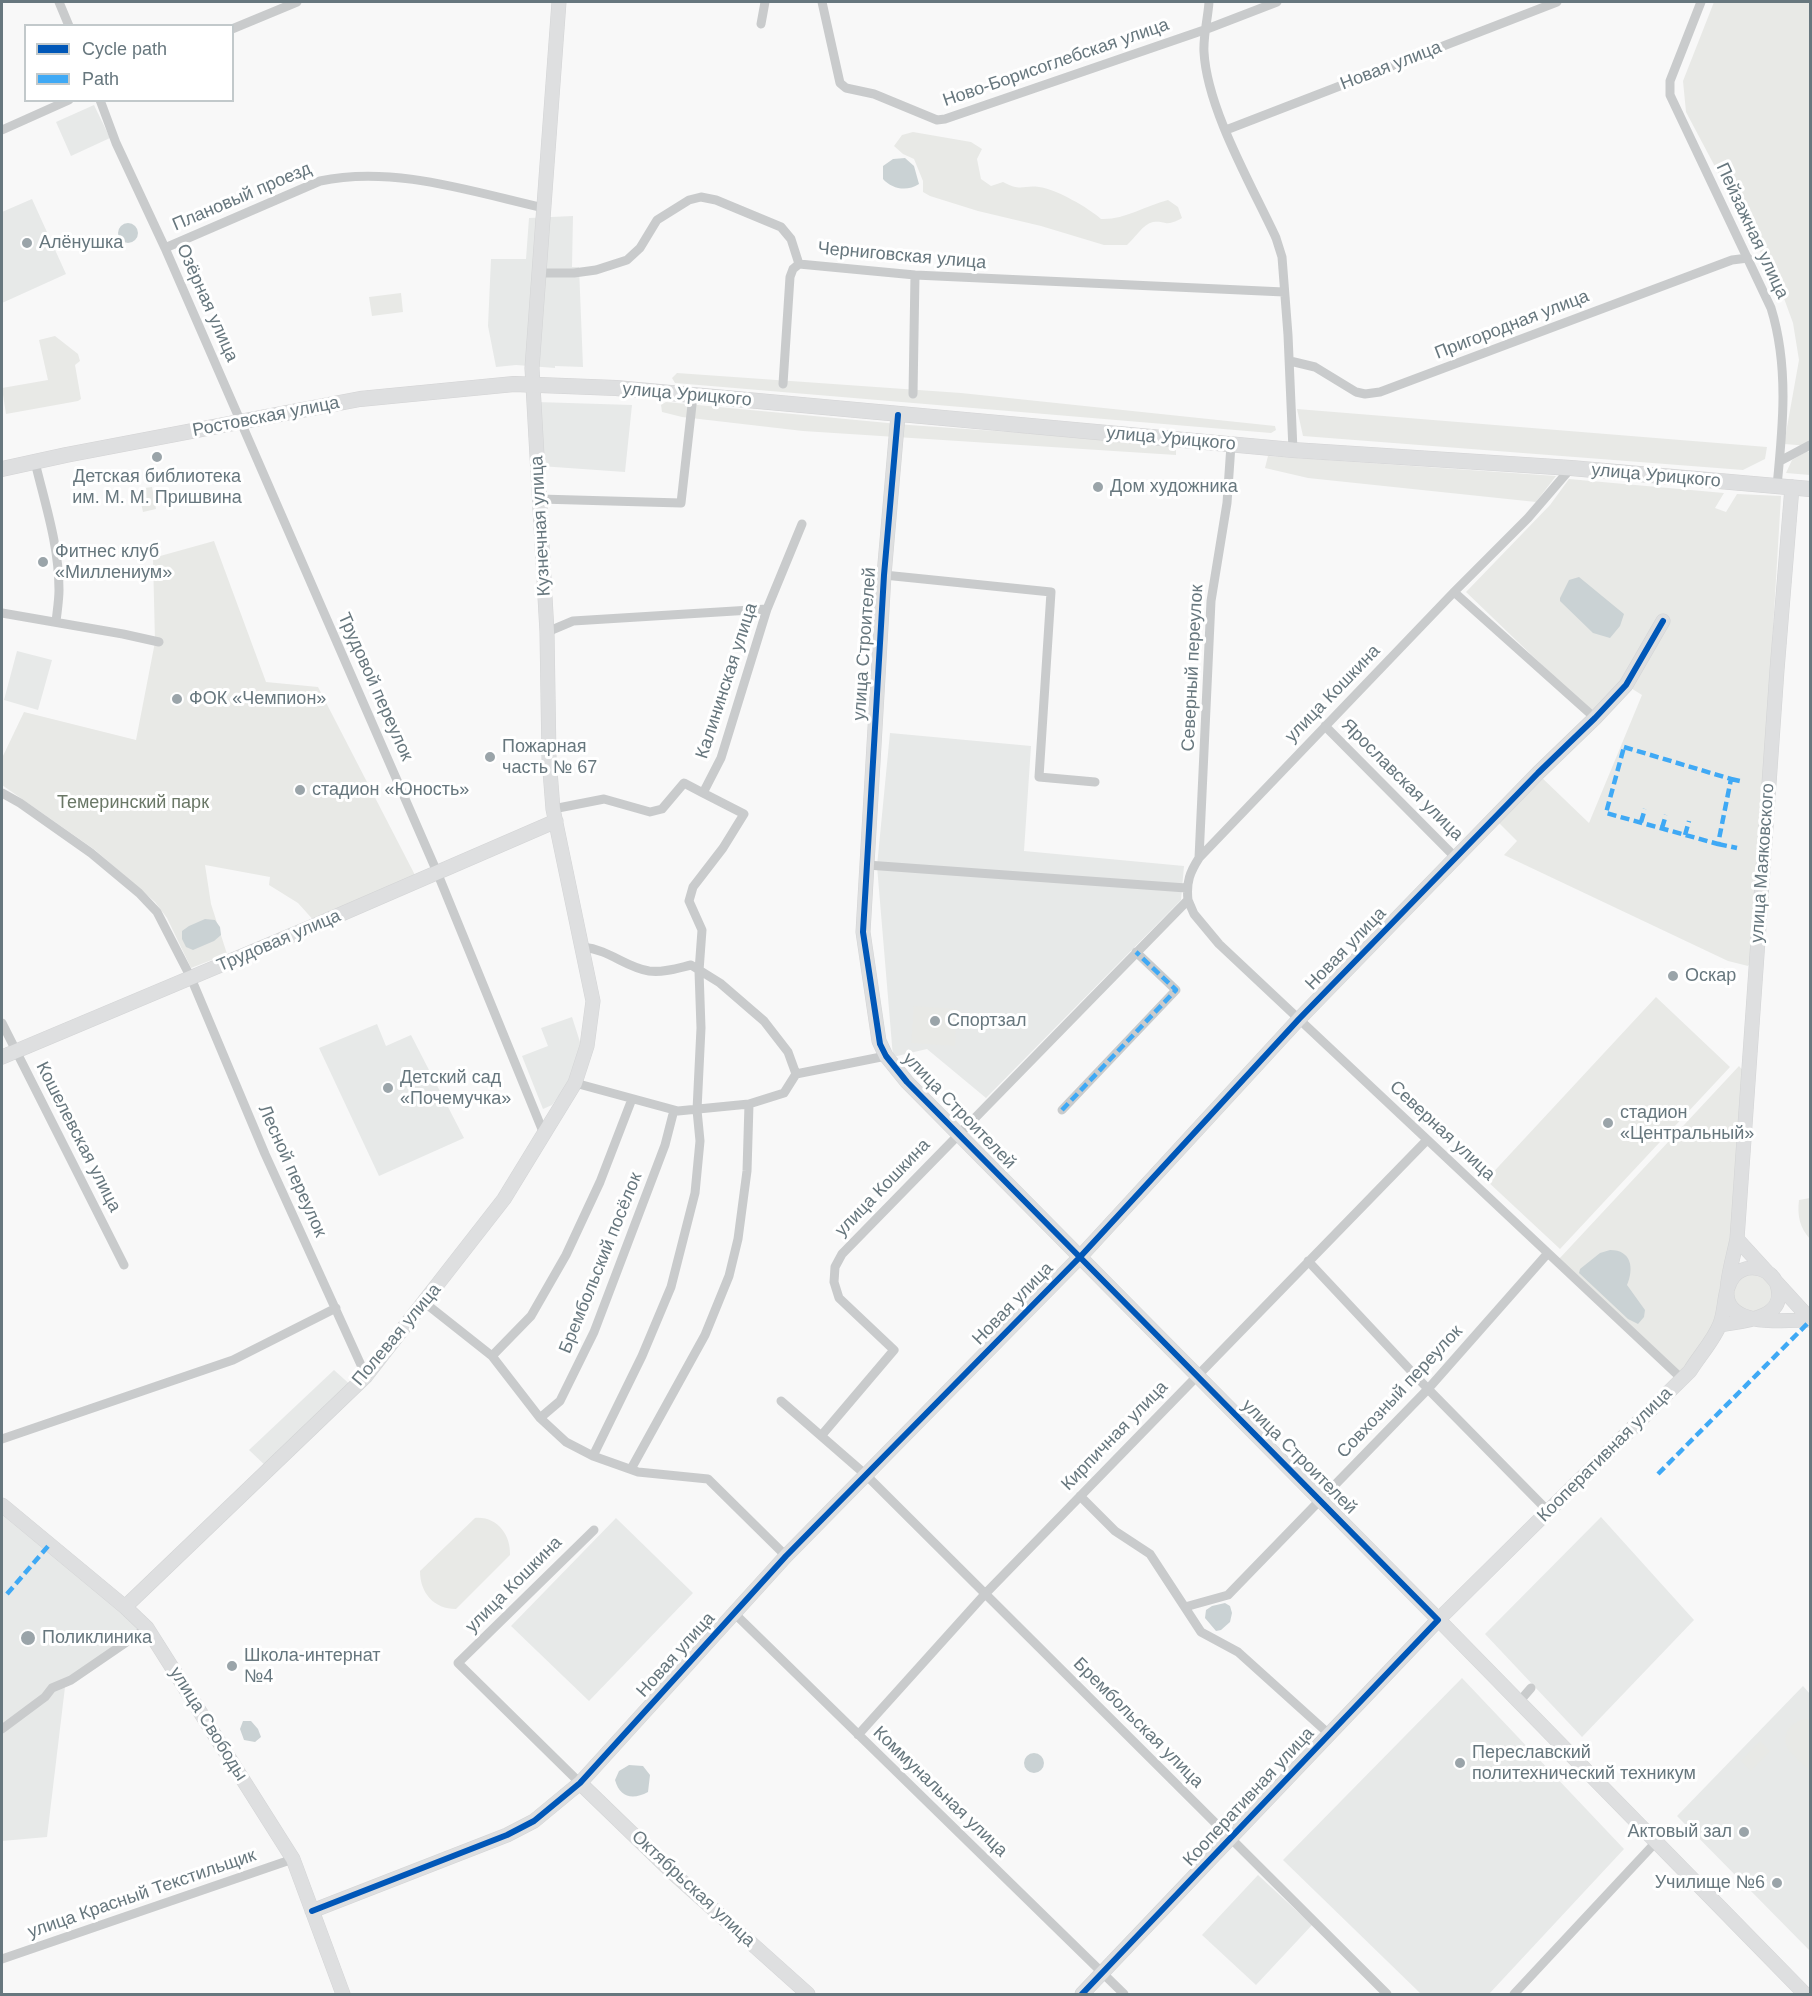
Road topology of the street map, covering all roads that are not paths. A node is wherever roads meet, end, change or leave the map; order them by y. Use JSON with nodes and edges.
{"nodes":[{"id":1,"x":59,"y":2,"type":"edge"},
{"id":2,"x":297,"y":2,"type":"edge"},
{"id":3,"x":559,"y":2,"type":"edge"},
{"id":4,"x":765,"y":2,"type":"edge"},
{"id":5,"x":822,"y":2,"type":"edge"},
{"id":6,"x":1209,"y":2,"type":"edge"},
{"id":7,"x":1276,"y":2,"type":"edge"},
{"id":8,"x":1557,"y":2,"type":"edge"},
{"id":9,"x":1701,"y":2,"type":"edge"},
{"id":10,"x":68,"y":24,"type":"edge"},
{"id":11,"x":761,"y":24,"type":"dead end"},
{"id":12,"x":234,"y":28,"type":"edge"},
{"id":13,"x":1207,"y":29,"type":"junction"},
{"id":14,"x":65,"y":102,"type":"edge"},
{"id":15,"x":101,"y":102,"type":"edge"},
{"id":16,"x":2,"y":130,"type":"edge"},
{"id":17,"x":1226,"y":130,"type":"junction"},
{"id":18,"x":544,"y":208,"type":"junction"},
{"id":19,"x":165,"y":248,"type":"junction"},
{"id":20,"x":1748,"y":258,"type":"junction"},
{"id":21,"x":799,"y":264,"type":"junction"},
{"id":22,"x":539,"y":273,"type":"junction"},
{"id":23,"x":915,"y":275,"type":"junction"},
{"id":24,"x":1284,"y":292,"type":"junction"},
{"id":25,"x":1290,"y":361,"type":"junction"},
{"id":26,"x":532,"y":384,"type":"junction"},
{"id":27,"x":783,"y":384,"type":"dead end"},
{"id":28,"x":913,"y":394,"type":"dead end"},
{"id":29,"x":693,"y":396,"type":"junction"},
{"id":30,"x":898,"y":415,"type":"junction"},
{"id":31,"x":241,"y":421,"type":"junction"},
{"id":32,"x":1231,"y":445,"type":"junction"},
{"id":33,"x":1810,"y":445,"type":"edge"},
{"id":34,"x":1293,"y":450,"type":"junction"},
{"id":35,"x":1780,"y":461,"type":"junction"},
{"id":36,"x":35,"y":462,"type":"junction"},
{"id":37,"x":1571,"y":468,"type":"junction"},
{"id":38,"x":2,"y":469,"type":"edge"},
{"id":39,"x":1785,"y":487,"type":"junction"},
{"id":40,"x":1810,"y":489,"type":"edge"},
{"id":41,"x":540,"y":499,"type":"junction"},
{"id":42,"x":802,"y":524,"type":"dead end"},
{"id":43,"x":884,"y":575,"type":"junction"},
{"id":44,"x":1454,"y":592,"type":"junction"},
{"id":45,"x":767,"y":609,"type":"junction"},
{"id":46,"x":2,"y":613,"type":"edge"},
{"id":47,"x":1663,"y":621,"type":"dead end"},
{"id":48,"x":56,"y":622,"type":"junction"},
{"id":49,"x":547,"y":633,"type":"junction"},
{"id":50,"x":159,"y":642,"type":"dead end"},
{"id":51,"x":1595,"y":718,"type":"junction"},
{"id":52,"x":1325,"y":726,"type":"junction"},
{"id":53,"x":1095,"y":782,"type":"dead end"},
{"id":54,"x":2,"y":793,"type":"edge"},
{"id":55,"x":703,"y":793,"type":"junction"},
{"id":56,"x":554,"y":815,"type":"junction"},
{"id":57,"x":1199,"y":858,"type":"junction"},
{"id":58,"x":1456,"y":858,"type":"junction"},
{"id":59,"x":867,"y":865,"type":"junction"},
{"id":60,"x":437,"y":872,"type":"junction"},
{"id":61,"x":1186,"y":888,"type":"junction"},
{"id":62,"x":1188,"y":900,"type":"junction"},
{"id":63,"x":583,"y":947,"type":"junction"},
{"id":64,"x":1136,"y":952,"type":"junction"},
{"id":65,"x":699,"y":970,"type":"junction"},
{"id":66,"x":191,"y":978,"type":"junction"},
{"id":67,"x":1299,"y":1019,"type":"junction"},
{"id":68,"x":2,"y":1023,"type":"edge"},
{"id":69,"x":587,"y":1046,"type":"joint"},
{"id":70,"x":16,"y":1051,"type":"junction"},
{"id":71,"x":886,"y":1056,"type":"junction"},
{"id":72,"x":2,"y":1058,"type":"edge"},
{"id":73,"x":796,"y":1074,"type":"junction"},
{"id":74,"x":575,"y":1083,"type":"junction"},
{"id":75,"x":632,"y":1099,"type":"junction"},
{"id":76,"x":749,"y":1104,"type":"junction"},
{"id":77,"x":674,"y":1110,"type":"junction"},
{"id":78,"x":697,"y":1110,"type":"junction"},
{"id":79,"x":1062,"y":1110,"type":"dead end"},
{"id":80,"x":544,"y":1134,"type":"junction"},
{"id":81,"x":958,"y":1134,"type":"junction"},
{"id":82,"x":1427,"y":1140,"type":"junction"},
{"id":83,"x":1737,"y":1239,"type":"junction"},
{"id":84,"x":1548,"y":1252,"type":"junction"},
{"id":85,"x":1080,"y":1257,"type":"junction"},
{"id":86,"x":1308,"y":1261,"type":"junction"},
{"id":87,"x":124,"y":1265,"type":"dead end"},
{"id":88,"x":1774,"y":1279,"type":"junction"},
{"id":89,"x":1729,"y":1284,"type":"junction"},
{"id":90,"x":425,"y":1303,"type":"junction"},
{"id":91,"x":336,"y":1308,"type":"junction"},
{"id":92,"x":1750,"y":1319,"type":"junction"},
{"id":93,"x":1810,"y":1320,"type":"edge"},
{"id":94,"x":1720,"y":1325,"type":"junction"},
{"id":95,"x":492,"y":1356,"type":"junction"},
{"id":96,"x":1196,"y":1375,"type":"junction"},
{"id":97,"x":366,"y":1376,"type":"junction"},
{"id":98,"x":1682,"y":1379,"type":"junction"},
{"id":99,"x":1428,"y":1389,"type":"junction"},
{"id":100,"x":781,"y":1401,"type":"dead end"},
{"id":101,"x":540,"y":1418,"type":"junction"},
{"id":102,"x":821,"y":1436,"type":"junction"},
{"id":103,"x":2,"y":1438,"type":"edge"},
{"id":104,"x":593,"y":1456,"type":"junction"},
{"id":105,"x":631,"y":1470,"type":"junction"},
{"id":106,"x":866,"y":1475,"type":"junction"},
{"id":107,"x":1080,"y":1496,"type":"junction"},
{"id":108,"x":1320,"y":1500,"type":"junction"},
{"id":109,"x":2,"y":1505,"type":"edge"},
{"id":110,"x":1548,"y":1511,"type":"junction"},
{"id":111,"x":594,"y":1530,"type":"dead end"},
{"id":112,"x":786,"y":1556,"type":"junction"},
{"id":113,"x":985,"y":1594,"type":"junction"},
{"id":114,"x":124,"y":1606,"type":"junction"},
{"id":115,"x":1185,"y":1607,"type":"junction"},
{"id":116,"x":734,"y":1613,"type":"junction"},
{"id":117,"x":1438,"y":1620,"type":"junction"},
{"id":118,"x":147,"y":1628,"type":"junction"},
{"id":119,"x":1531,"y":1688,"type":"dead end"},
{"id":120,"x":1518,"y":1702,"type":"junction"},
{"id":121,"x":2,"y":1729,"type":"edge"},
{"id":122,"x":1329,"y":1734,"type":"junction"},
{"id":123,"x":858,"y":1735,"type":"junction"},
{"id":124,"x":580,"y":1783,"type":"junction"},
{"id":125,"x":1230,"y":1839,"type":"junction"},
{"id":126,"x":1656,"y":1842,"type":"junction"},
{"id":127,"x":293,"y":1859,"type":"junction"},
{"id":128,"x":312,"y":1911,"type":"junction"},
{"id":129,"x":2,"y":1959,"type":"edge"},
{"id":130,"x":1101,"y":1974,"type":"junction"},
{"id":131,"x":343,"y":1995,"type":"edge"},
{"id":132,"x":808,"y":1995,"type":"edge"},
{"id":133,"x":1082,"y":1995,"type":"edge"},
{"id":134,"x":1124,"y":1995,"type":"edge"},
{"id":135,"x":1387,"y":1995,"type":"edge"},
{"id":136,"x":1514,"y":1995,"type":"edge"},
{"id":137,"x":1805,"y":1995,"type":"edge"}],
"edges":[{"from":1,"to":10,"type":"street"},
{"from":2,"to":12,"type":"street"},
{"from":3,"to":18,"type":"street","name":"Кузнечная улица"},
{"from":4,"to":11,"type":"street"},
{"from":5,"to":13,"type":"street","name":"Ново-Борисоглебская улица"},
{"from":6,"to":13,"type":"street"},
{"from":7,"to":13,"type":"street","name":"Ново-Борисоглебская улица"},
{"from":8,"to":17,"type":"street","name":"Новая улица"},
{"from":9,"to":20,"type":"street","name":"Пейзажная улица"},
{"from":13,"to":17,"type":"street"},
{"from":14,"to":16,"type":"street"},
{"from":15,"to":19,"type":"street","name":"Озёрная улица"},
{"from":17,"to":24,"type":"street"},
{"from":18,"to":19,"type":"street","name":"Плановый проезд"},
{"from":18,"to":22,"type":"street","name":"Кузнечная улица"},
{"from":19,"to":31,"type":"street","name":"Озёрная улица"},
{"from":20,"to":25,"type":"street","name":"Пригородная улица"},
{"from":20,"to":35,"type":"street","name":"Пейзажная улица"},
{"from":21,"to":22,"type":"street","name":"Черниговская улица"},
{"from":21,"to":23,"type":"street","name":"Черниговская улица"},
{"from":21,"to":27,"type":"street"},
{"from":22,"to":26,"type":"street","name":"Кузнечная улица"},
{"from":23,"to":24,"type":"street","name":"Черниговская улица"},
{"from":23,"to":28,"type":"street"},
{"from":24,"to":25,"type":"street"},
{"from":25,"to":34,"type":"street"},
{"from":26,"to":29,"type":"main road","name":"улица Урицкого"},
{"from":26,"to":31,"type":"main road","name":"Ростовская улица"},
{"from":26,"to":41,"type":"street","name":"Кузнечная улица"},
{"from":29,"to":30,"type":"main road","name":"улица Урицкого"},
{"from":29,"to":41,"type":"street"},
{"from":30,"to":32,"type":"main road","name":"улица Урицкого"},
{"from":30,"to":43,"type":"street","name":"улица Строителей"},
{"from":31,"to":36,"type":"main road","name":"Ростовская улица"},
{"from":31,"to":60,"type":"street","name":"Трудовой переулок"},
{"from":32,"to":34,"type":"main road","name":"улица Урицкого"},
{"from":32,"to":57,"type":"street","name":"Северный переулок"},
{"from":33,"to":35,"type":"street"},
{"from":34,"to":37,"type":"main road","name":"улица Урицкого"},
{"from":35,"to":39,"type":"street","name":"Пейзажная улица"},
{"from":36,"to":38,"type":"main road","name":"Ростовская улица"},
{"from":36,"to":48,"type":"street"},
{"from":37,"to":39,"type":"main road","name":"улица Урицкого"},
{"from":37,"to":44,"type":"street","name":"улица Кошкина"},
{"from":39,"to":40,"type":"main road","name":"улица Урицкого"},
{"from":39,"to":83,"type":"street","name":"улица Маяковского"},
{"from":41,"to":49,"type":"street","name":"Кузнечная улица"},
{"from":42,"to":45,"type":"street","name":"Калининская улица"},
{"from":43,"to":53,"type":"street"},
{"from":43,"to":59,"type":"street","name":"улица Строителей"},
{"from":44,"to":51,"type":"street"},
{"from":44,"to":52,"type":"street","name":"улица Кошкина"},
{"from":45,"to":49,"type":"street"},
{"from":45,"to":55,"type":"street","name":"Калининская улица"},
{"from":46,"to":48,"type":"street"},
{"from":47,"to":51,"type":"street","name":"Новая улица"},
{"from":48,"to":50,"type":"street"},
{"from":49,"to":56,"type":"street","name":"Кузнечная улица"},
{"from":51,"to":58,"type":"street","name":"Новая улица"},
{"from":52,"to":57,"type":"street","name":"улица Кошкина"},
{"from":52,"to":58,"type":"street","name":"Ярославская улица"},
{"from":54,"to":66,"type":"street","name":"Лесной переулок"},
{"from":55,"to":56,"type":"street"},
{"from":55,"to":65,"type":"street"},
{"from":56,"to":60,"type":"street","name":"Трудовая улица"},
{"from":56,"to":63,"type":"street","name":"Кузнечная улица"},
{"from":57,"to":61,"type":"street","name":"улица Кошкина"},
{"from":58,"to":67,"type":"street","name":"Новая улица"},
{"from":59,"to":61,"type":"street"},
{"from":59,"to":71,"type":"street","name":"улица Строителей"},
{"from":60,"to":66,"type":"street","name":"Трудовая улица"},
{"from":60,"to":80,"type":"street","name":"Трудовой переулок"},
{"from":61,"to":62,"type":"street"},
{"from":62,"to":64,"type":"street","name":"улица Кошкина"},
{"from":62,"to":67,"type":"street","name":"Северная улица"},
{"from":63,"to":65,"type":"street"},
{"from":63,"to":69,"type":"street","name":"Кузнечная улица"},
{"from":64,"to":79,"type":"street"},
{"from":64,"to":81,"type":"street","name":"улица Кошкина"},
{"from":65,"to":73,"type":"street"},
{"from":65,"to":78,"type":"street"},
{"from":66,"to":70,"type":"street","name":"Трудовая улица"},
{"from":66,"to":91,"type":"street","name":"Лесной переулок"},
{"from":67,"to":82,"type":"street","name":"Северная улица"},
{"from":67,"to":85,"type":"street","name":"Новая улица"},
{"from":68,"to":70,"type":"street","name":"Кошелевская улица"},
{"from":69,"to":74,"type":"street","name":"Полевая улица"},
{"from":70,"to":72,"type":"street","name":"Трудовая улица"},
{"from":70,"to":87,"type":"street","name":"Кошелевская улица"},
{"from":71,"to":73,"type":"street"},
{"from":71,"to":81,"type":"street","name":"улица Строителей"},
{"from":73,"to":76,"type":"street"},
{"from":74,"to":75,"type":"street"},
{"from":74,"to":80,"type":"street","name":"Полевая улица"},
{"from":75,"to":77,"type":"street"},
{"from":75,"to":95,"type":"street","name":"Брембольский посёлок"},
{"from":76,"to":78,"type":"street"},
{"from":76,"to":105,"type":"street"},
{"from":77,"to":78,"type":"street"},
{"from":77,"to":101,"type":"street","name":"Брембольский посёлок"},
{"from":78,"to":104,"type":"street"},
{"from":80,"to":90,"type":"street","name":"Полевая улица"},
{"from":81,"to":85,"type":"street","name":"улица Строителей"},
{"from":81,"to":102,"type":"street","name":"улица Кошкина"},
{"from":82,"to":84,"type":"street","name":"Северная улица"},
{"from":82,"to":86,"type":"street","name":"Кирпичная улица"},
{"from":83,"to":88,"type":"street"},
{"from":83,"to":89,"type":"street","name":"улица Маяковского"},
{"from":84,"to":98,"type":"street","name":"Северная улица"},
{"from":84,"to":99,"type":"street","name":"Совхозный переулок"},
{"from":85,"to":96,"type":"street","name":"улица Строителей"},
{"from":85,"to":106,"type":"street","name":"Новая улица"},
{"from":86,"to":96,"type":"street","name":"Кирпичная улица"},
{"from":86,"to":99,"type":"street"},
{"from":88,"to":89,"type":"street"},
{"from":88,"to":92,"type":"street"},
{"from":88,"to":93,"type":"street"},
{"from":89,"to":92,"type":"street"},
{"from":89,"to":94,"type":"street","name":"улица Маяковского"},
{"from":90,"to":95,"type":"street"},
{"from":90,"to":97,"type":"street","name":"Полевая улица"},
{"from":91,"to":97,"type":"street","name":"Лесной переулок"},
{"from":91,"to":103,"type":"street"},
{"from":92,"to":93,"type":"street"},
{"from":92,"to":94,"type":"street"},
{"from":94,"to":98,"type":"street","name":"Кооперативная улица"},
{"from":95,"to":101,"type":"street"},
{"from":96,"to":107,"type":"street","name":"Кирпичная улица"},
{"from":96,"to":108,"type":"street","name":"улица Строителей"},
{"from":97,"to":114,"type":"street","name":"Полевая улица"},
{"from":98,"to":110,"type":"street","name":"Кооперативная улица"},
{"from":99,"to":108,"type":"street","name":"Совхозный переулок"},
{"from":99,"to":110,"type":"street"},
{"from":100,"to":102,"type":"street","name":"Брембольская улица"},
{"from":101,"to":104,"type":"street"},
{"from":102,"to":106,"type":"street","name":"Брембольская улица"},
{"from":104,"to":105,"type":"street"},
{"from":105,"to":112,"type":"street"},
{"from":106,"to":112,"type":"street","name":"Новая улица"},
{"from":106,"to":113,"type":"street","name":"Брембольская улица"},
{"from":107,"to":113,"type":"street","name":"Кирпичная улица"},
{"from":107,"to":115,"type":"street"},
{"from":108,"to":115,"type":"street","name":"Совхозный переулок"},
{"from":108,"to":117,"type":"street","name":"улица Строителей"},
{"from":109,"to":114,"type":"street","name":"улица Свободы"},
{"from":110,"to":117,"type":"street","name":"Кооперативная улица"},
{"from":111,"to":124,"type":"street","name":"улица Кошкина"},
{"from":112,"to":116,"type":"street","name":"Новая улица"},
{"from":113,"to":123,"type":"street","name":"Кирпичная улица"},
{"from":113,"to":125,"type":"street","name":"Брембольская улица"},
{"from":114,"to":118,"type":"street","name":"улица Свободы"},
{"from":115,"to":122,"type":"street"},
{"from":116,"to":123,"type":"street","name":"Коммунальная улица"},
{"from":116,"to":124,"type":"street","name":"Новая улица"},
{"from":117,"to":120,"type":"street","name":"улица Строителей"},
{"from":117,"to":122,"type":"street","name":"Кооперативная улица"},
{"from":118,"to":121,"type":"street"},
{"from":118,"to":127,"type":"street","name":"улица Свободы"},
{"from":119,"to":120,"type":"street"},
{"from":120,"to":126,"type":"street","name":"улица Строителей"},
{"from":122,"to":125,"type":"street","name":"Кооперативная улица"},
{"from":123,"to":130,"type":"street","name":"Коммунальная улица"},
{"from":124,"to":128,"type":"street","name":"Новая улица"},
{"from":124,"to":132,"type":"street","name":"Октябрьская улица"},
{"from":125,"to":130,"type":"street","name":"Кооперативная улица"},
{"from":125,"to":135,"type":"street","name":"Брембольская улица"},
{"from":126,"to":136,"type":"street"},
{"from":126,"to":137,"type":"street","name":"улица Строителей"},
{"from":127,"to":128,"type":"street","name":"улица Свободы"},
{"from":127,"to":129,"type":"street","name":"улица Красный Текстильщик"},
{"from":128,"to":131,"type":"street","name":"улица Свободы"},
{"from":130,"to":133,"type":"street","name":"Кооперативная улица"},
{"from":130,"to":134,"type":"street","name":"Коммунальная улица"}]}
